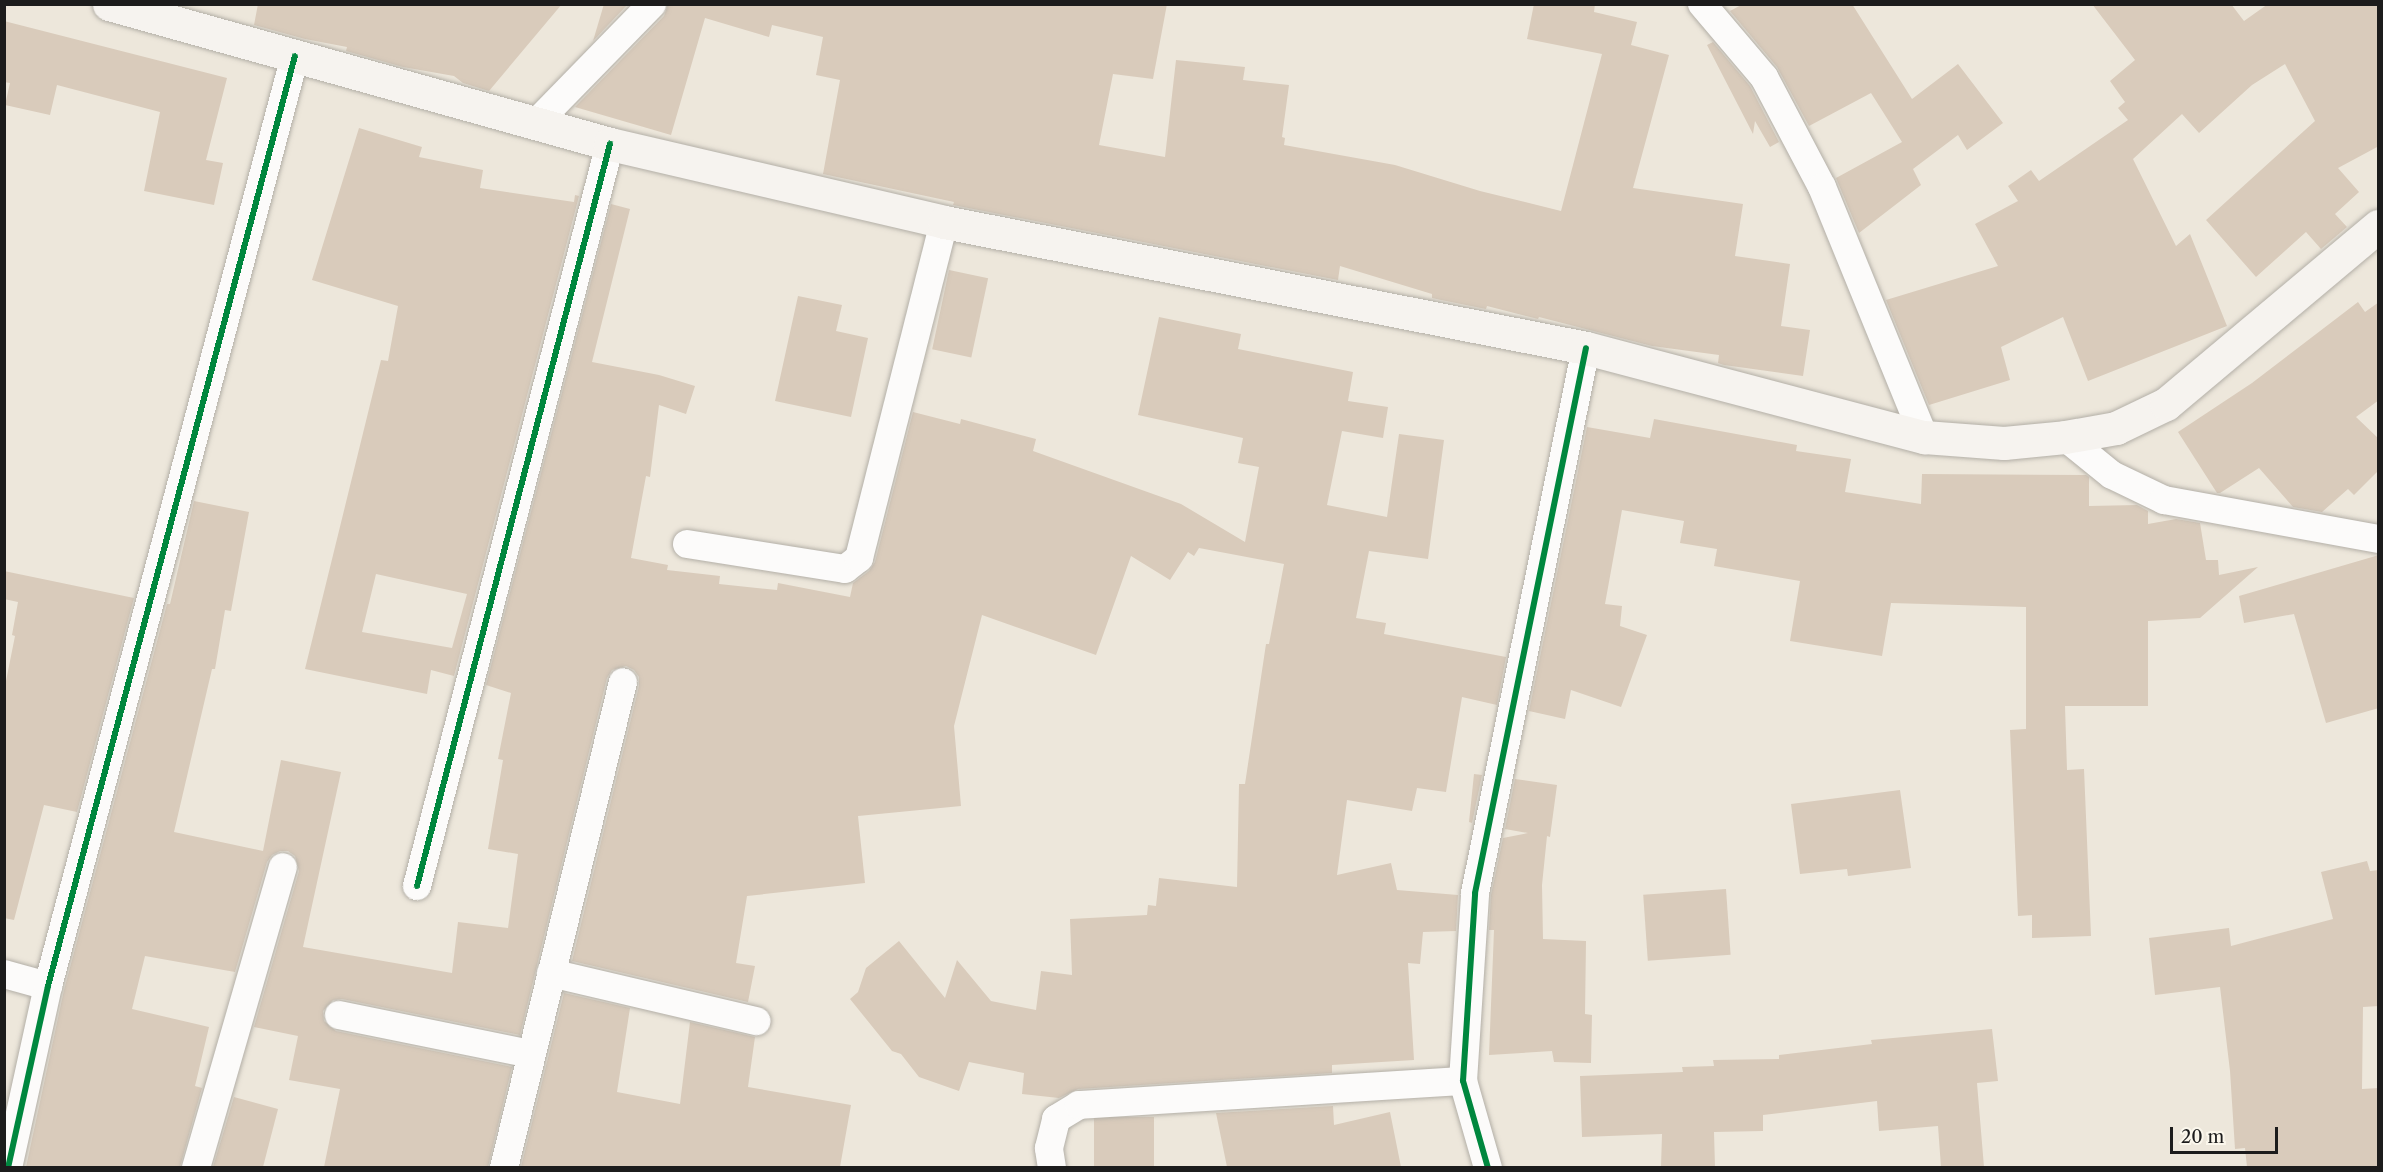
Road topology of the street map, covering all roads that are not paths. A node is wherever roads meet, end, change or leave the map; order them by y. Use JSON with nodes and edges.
{"nodes":[{"id":1,"x":109,"y":4,"type":"edge"},
{"id":2,"x":652,"y":4,"type":"edge"},
{"id":3,"x":1702,"y":4,"type":"edge"},
{"id":4,"x":295,"y":56,"type":"junction"},
{"id":5,"x":536,"y":123,"type":"junction"},
{"id":6,"x":610,"y":144,"type":"junction"},
{"id":7,"x":944,"y":222,"type":"junction"},
{"id":8,"x":2379,"y":226,"type":"edge"},
{"id":9,"x":1586,"y":348,"type":"junction"},
{"id":10,"x":1924,"y":437,"type":"junction"},
{"id":11,"x":2065,"y":437,"type":"junction"},
{"id":12,"x":2379,"y":538,"type":"edge"},
{"id":13,"x":687,"y":544,"type":"dead end"},
{"id":14,"x":623,"y":682,"type":"dead end"},
{"id":15,"x":283,"y":867,"type":"dead end"},
{"id":16,"x":417,"y":886,"type":"dead end"},
{"id":17,"x":4,"y":974,"type":"edge"},
{"id":18,"x":551,"y":974,"type":"junction"},
{"id":19,"x":48,"y":986,"type":"junction"},
{"id":20,"x":339,"y":1015,"type":"dead end"},
{"id":21,"x":756,"y":1021,"type":"dead end"},
{"id":22,"x":531,"y":1054,"type":"junction"},
{"id":23,"x":1463,"y":1081,"type":"junction"},
{"id":24,"x":8,"y":1167,"type":"edge"},
{"id":25,"x":196,"y":1167,"type":"edge"},
{"id":26,"x":504,"y":1167,"type":"edge"},
{"id":27,"x":1052,"y":1167,"type":"edge"},
{"id":28,"x":1488,"y":1167,"type":"edge"}],
"edges":[{"from":1,"to":4,"type":"main road"},
{"from":2,"to":5,"type":"street"},
{"from":3,"to":10,"type":"street"},
{"from":4,"to":5,"type":"main road"},
{"from":4,"to":19,"type":"street"},
{"from":5,"to":6,"type":"main road"},
{"from":6,"to":7,"type":"main road"},
{"from":6,"to":16,"type":"street"},
{"from":7,"to":9,"type":"main road"},
{"from":7,"to":13,"type":"street"},
{"from":8,"to":11,"type":"main road"},
{"from":9,"to":10,"type":"main road"},
{"from":9,"to":23,"type":"street"},
{"from":10,"to":11,"type":"main road"},
{"from":11,"to":12,"type":"street"},
{"from":14,"to":18,"type":"street"},
{"from":15,"to":25,"type":"street"},
{"from":17,"to":19,"type":"street"},
{"from":18,"to":21,"type":"street"},
{"from":18,"to":22,"type":"street"},
{"from":19,"to":24,"type":"street"},
{"from":20,"to":22,"type":"street"},
{"from":22,"to":26,"type":"street"},
{"from":23,"to":27,"type":"street"},
{"from":23,"to":28,"type":"street"}]}
